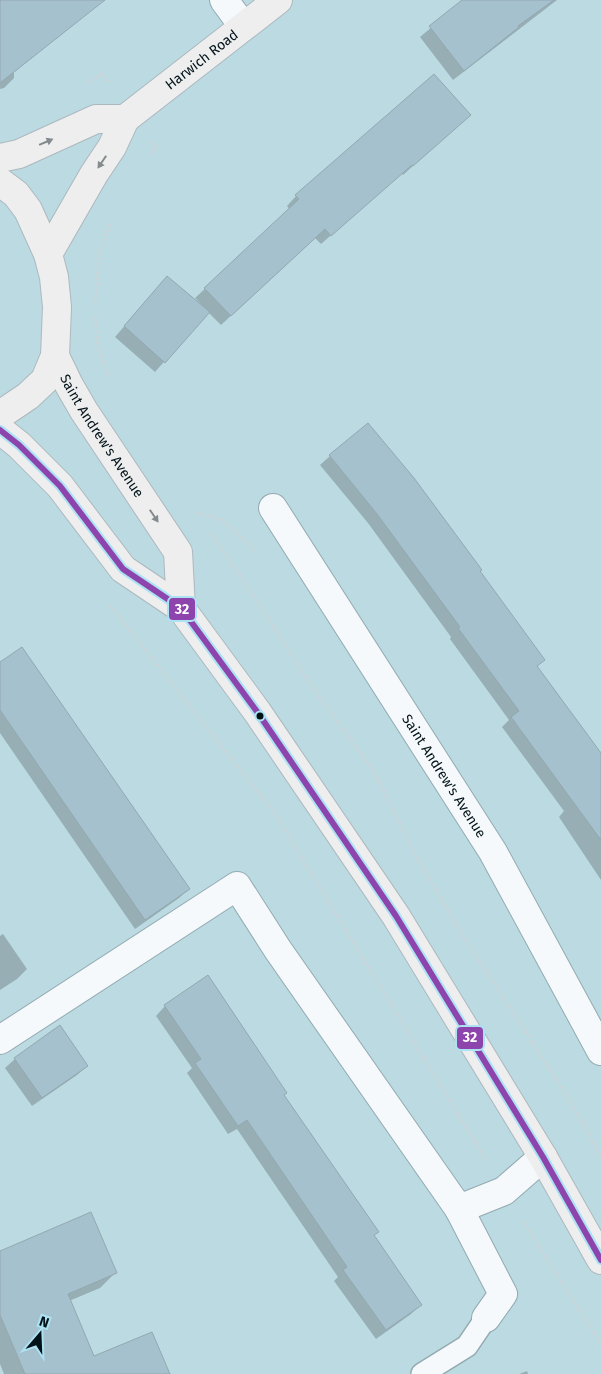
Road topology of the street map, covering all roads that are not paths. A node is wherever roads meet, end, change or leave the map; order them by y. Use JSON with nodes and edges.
{"nodes":[{"id":1,"x":224,"y":0,"type":"edge"},
{"id":2,"x":278,"y":0,"type":"edge"},
{"id":3,"x":243,"y":26,"type":"junction"},
{"id":4,"x":128,"y":116,"type":"junction"},
{"id":5,"x":0,"y":158,"type":"edge"},
{"id":6,"x":0,"y":182,"type":"edge"},
{"id":7,"x":48,"y":254,"type":"junction"},
{"id":8,"x":55,"y":356,"type":"junction"},
{"id":9,"x":0,"y":414,"type":"edge"},
{"id":10,"x":0,"y":430,"type":"edge"},
{"id":11,"x":273,"y":508,"type":"dead end"},
{"id":12,"x":181,"y":608,"type":"junction"},
{"id":13,"x":0,"y":1040,"type":"edge"},
{"id":14,"x":601,"y":1051,"type":"edge"},
{"id":15,"x":543,"y":1157,"type":"junction"},
{"id":16,"x":459,"y":1209,"type":"junction"},
{"id":17,"x":601,"y":1260,"type":"edge"},
{"id":18,"x":486,"y":1318,"type":"joint"},
{"id":19,"x":422,"y":1374,"type":"edge"}],
"edges":[{"from":1,"to":3,"type":"street"},
{"from":2,"to":3,"type":"main road","name":"Harwich Road"},
{"from":3,"to":4,"type":"main road","name":"Harwich Road"},
{"from":5,"to":4,"type":"main road","one_way":true},
{"from":4,"to":7,"type":"main road","name":"Harwich Road","one_way":true},
{"from":6,"to":7,"type":"main road","name":"Saint Andrew's Avenue"},
{"from":7,"to":8,"type":"main road","name":"Saint Andrew's Avenue"},
{"from":8,"to":9,"type":"main road"},
{"from":8,"to":12,"type":"main road","name":"Saint Andrew's Avenue","one_way":true},
{"from":10,"to":12,"type":"main road"},
{"from":11,"to":14,"type":"street","name":"Saint Andrew's Avenue"},
{"from":12,"to":15,"type":"main road"},
{"from":13,"to":16,"type":"street"},
{"from":15,"to":16,"type":"street"},
{"from":15,"to":17,"type":"main road"},
{"from":16,"to":18,"type":"street"},
{"from":18,"to":19,"type":"lane"}]}
